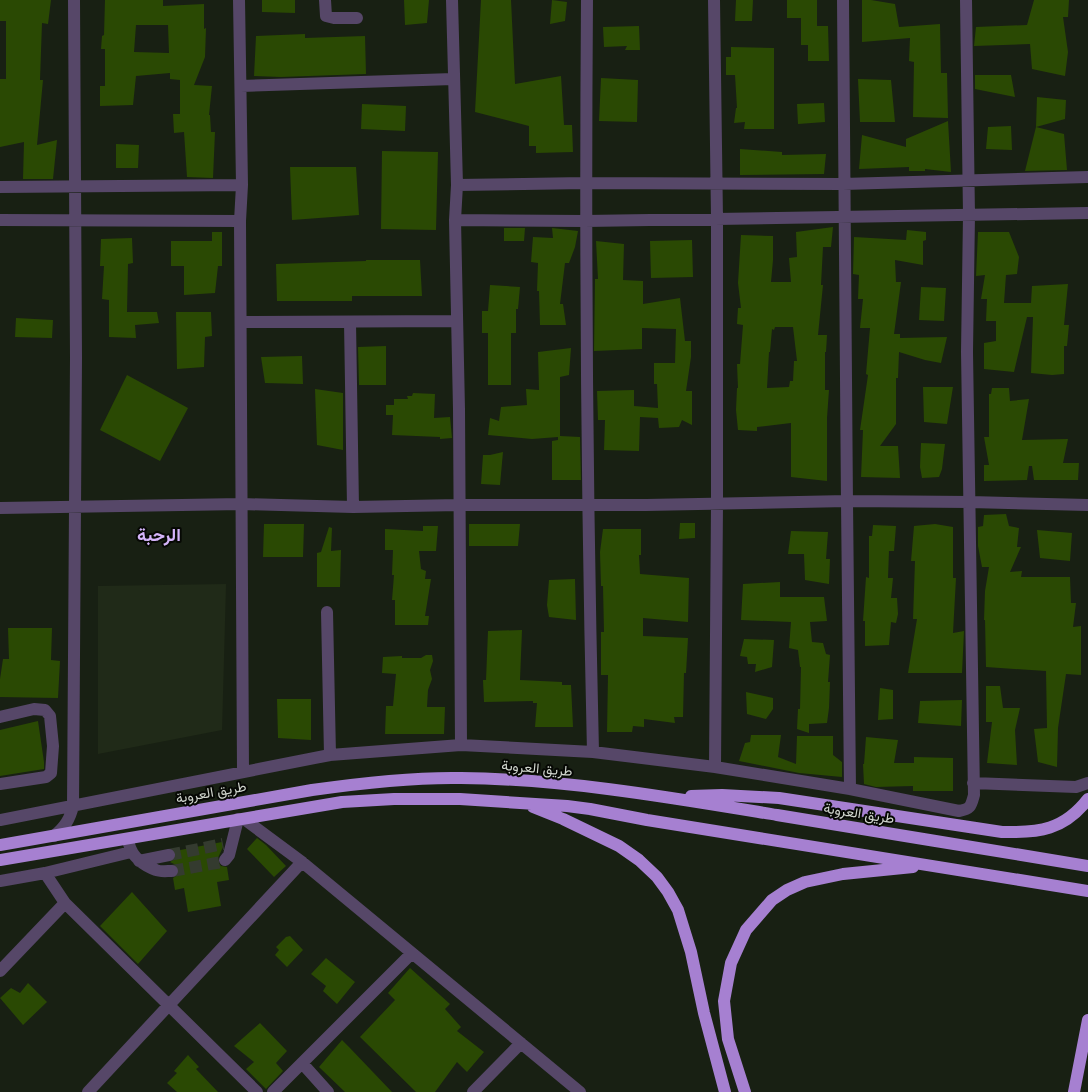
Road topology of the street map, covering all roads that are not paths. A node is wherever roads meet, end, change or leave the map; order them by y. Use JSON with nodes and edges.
{"nodes":[{"id":1,"x":74,"y":0,"type":"edge"},
{"id":2,"x":239,"y":0,"type":"edge"},
{"id":3,"x":325,"y":0,"type":"edge"},
{"id":4,"x":452,"y":0,"type":"edge"},
{"id":5,"x":587,"y":0,"type":"edge"},
{"id":6,"x":714,"y":0,"type":"edge"},
{"id":7,"x":843,"y":0,"type":"edge"},
{"id":8,"x":966,"y":0,"type":"edge"},
{"id":9,"x":357,"y":18,"type":"dead end"},
{"id":10,"x":453,"y":79,"type":"junction"},
{"id":11,"x":241,"y":86,"type":"junction"},
{"id":12,"x":1088,"y":177,"type":"edge"},
{"id":13,"x":968,"y":180,"type":"junction"},
{"id":14,"x":585,"y":183,"type":"junction"},
{"id":15,"x":716,"y":184,"type":"junction"},
{"id":16,"x":843,"y":184,"type":"junction"},
{"id":17,"x":242,"y":185,"type":"junction"},
{"id":18,"x":457,"y":185,"type":"junction"},
{"id":19,"x":76,"y":186,"type":"junction"},
{"id":20,"x":0,"y":187,"type":"edge"},
{"id":21,"x":1088,"y":213,"type":"edge"},
{"id":22,"x":969,"y":215,"type":"junction"},
{"id":23,"x":843,"y":217,"type":"junction"},
{"id":24,"x":717,"y":218,"type":"junction"},
{"id":25,"x":0,"y":220,"type":"edge"},
{"id":26,"x":76,"y":220,"type":"junction"},
{"id":27,"x":455,"y":220,"type":"junction"},
{"id":28,"x":240,"y":221,"type":"junction"},
{"id":29,"x":585,"y":221,"type":"junction"},
{"id":30,"x":457,"y":321,"type":"junction"},
{"id":31,"x":241,"y":322,"type":"junction"},
{"id":32,"x":350,"y":322,"type":"junction"},
{"id":33,"x":847,"y":502,"type":"junction"},
{"id":34,"x":970,"y":502,"type":"junction"},
{"id":35,"x":242,"y":504,"type":"junction"},
{"id":36,"x":587,"y":504,"type":"junction"},
{"id":37,"x":717,"y":504,"type":"junction"},
{"id":38,"x":459,"y":505,"type":"junction"},
{"id":39,"x":1088,"y":506,"type":"edge"},
{"id":40,"x":76,"y":507,"type":"junction"},
{"id":41,"x":354,"y":507,"type":"junction"},
{"id":42,"x":0,"y":508,"type":"edge"},
{"id":43,"x":327,"y":612,"type":"dead end"},
{"id":44,"x":0,"y":717,"type":"edge"},
{"id":45,"x":461,"y":745,"type":"junction"},
{"id":46,"x":593,"y":752,"type":"junction"},
{"id":47,"x":330,"y":755,"type":"junction"},
{"id":48,"x":715,"y":767,"type":"junction"},
{"id":49,"x":243,"y":772,"type":"junction"},
{"id":50,"x":974,"y":783,"type":"junction"},
{"id":51,"x":1088,"y":783,"type":"edge"},
{"id":52,"x":0,"y":784,"type":"edge"},
{"id":53,"x":850,"y":789,"type":"junction"},
{"id":54,"x":670,"y":797,"type":"junction"},
{"id":55,"x":1088,"y":799,"type":"edge"},
{"id":56,"x":525,"y":803,"type":"junction"},
{"id":57,"x":74,"y":806,"type":"junction"},
{"id":58,"x":241,"y":819,"type":"junction"},
{"id":59,"x":0,"y":820,"type":"edge"},
{"id":60,"x":54,"y":836,"type":"junction"},
{"id":61,"x":127,"y":837,"type":"junction"},
{"id":62,"x":0,"y":845,"type":"edge"},
{"id":63,"x":169,"y":854,"type":"tunnel mouth"},
{"id":64,"x":135,"y":857,"type":"junction"},
{"id":65,"x":0,"y":860,"type":"edge"},
{"id":66,"x":225,"y":860,"type":"dead end"},
{"id":67,"x":302,"y":862,"type":"junction"},
{"id":68,"x":930,"y":865,"type":"junction"},
{"id":69,"x":1088,"y":866,"type":"edge"},
{"id":70,"x":172,"y":872,"type":"tunnel mouth"},
{"id":71,"x":45,"y":873,"type":"junction"},
{"id":72,"x":0,"y":881,"type":"edge"},
{"id":73,"x":1088,"y":891,"type":"edge"},
{"id":74,"x":66,"y":903,"type":"junction"},
{"id":75,"x":412,"y":953,"type":"junction"},
{"id":76,"x":0,"y":971,"type":"edge"},
{"id":77,"x":169,"y":1006,"type":"junction"},
{"id":78,"x":1088,"y":1020,"type":"edge"},
{"id":79,"x":521,"y":1043,"type":"junction"},
{"id":80,"x":302,"y":1064,"type":"junction"},
{"id":81,"x":88,"y":1092,"type":"edge"},
{"id":82,"x":257,"y":1092,"type":"edge"},
{"id":83,"x":273,"y":1092,"type":"edge"},
{"id":84,"x":328,"y":1092,"type":"edge"},
{"id":85,"x":473,"y":1092,"type":"edge"},
{"id":86,"x":580,"y":1092,"type":"edge"},
{"id":87,"x":725,"y":1092,"type":"edge"},
{"id":88,"x":745,"y":1092,"type":"edge"},
{"id":89,"x":1074,"y":1092,"type":"edge"}],
"edges":[{"from":1,"to":19,"type":"street"},
{"from":2,"to":11,"type":"street"},
{"from":3,"to":9,"type":"street"},
{"from":4,"to":10,"type":"street"},
{"from":5,"to":14,"type":"street"},
{"from":6,"to":15,"type":"street"},
{"from":7,"to":16,"type":"street"},
{"from":8,"to":13,"type":"street"},
{"from":10,"to":11,"type":"street"},
{"from":10,"to":18,"type":"street"},
{"from":11,"to":17,"type":"street"},
{"from":12,"to":13,"type":"street"},
{"from":13,"to":16,"type":"street"},
{"from":13,"to":22,"type":"street"},
{"from":14,"to":15,"type":"street"},
{"from":14,"to":18,"type":"street"},
{"from":14,"to":29,"type":"street"},
{"from":15,"to":16,"type":"street"},
{"from":15,"to":24,"type":"street"},
{"from":16,"to":23,"type":"street"},
{"from":17,"to":19,"type":"street"},
{"from":17,"to":28,"type":"street"},
{"from":18,"to":27,"type":"street"},
{"from":19,"to":20,"type":"street"},
{"from":19,"to":26,"type":"street"},
{"from":21,"to":22,"type":"street"},
{"from":22,"to":23,"type":"street"},
{"from":22,"to":34,"type":"street"},
{"from":23,"to":24,"type":"street"},
{"from":23,"to":33,"type":"street"},
{"from":24,"to":29,"type":"street"},
{"from":24,"to":37,"type":"street"},
{"from":25,"to":26,"type":"street"},
{"from":26,"to":28,"type":"street"},
{"from":26,"to":40,"type":"street"},
{"from":27,"to":29,"type":"street"},
{"from":27,"to":30,"type":"street"},
{"from":28,"to":31,"type":"street"},
{"from":29,"to":36,"type":"street"},
{"from":30,"to":32,"type":"street"},
{"from":30,"to":38,"type":"street"},
{"from":31,"to":32,"type":"street"},
{"from":31,"to":35,"type":"street"},
{"from":32,"to":41,"type":"street"},
{"from":33,"to":34,"type":"street"},
{"from":33,"to":37,"type":"street"},
{"from":33,"to":53,"type":"street"},
{"from":34,"to":39,"type":"street"},
{"from":34,"to":50,"type":"street"},
{"from":35,"to":40,"type":"street"},
{"from":35,"to":41,"type":"street"},
{"from":35,"to":49,"type":"street"},
{"from":36,"to":37,"type":"street"},
{"from":36,"to":38,"type":"street"},
{"from":36,"to":46,"type":"street"},
{"from":37,"to":48,"type":"street"},
{"from":38,"to":41,"type":"street"},
{"from":38,"to":45,"type":"street"},
{"from":40,"to":42,"type":"street"},
{"from":40,"to":57,"type":"street"},
{"from":43,"to":47,"type":"street"},
{"from":44,"to":52,"type":"street"},
{"from":45,"to":46,"type":"street"},
{"from":45,"to":47,"type":"street"},
{"from":46,"to":48,"type":"street"},
{"from":47,"to":49,"type":"street"},
{"from":48,"to":53,"type":"street"},
{"from":49,"to":57,"type":"street"},
{"from":50,"to":51,"type":"street"},
{"from":50,"to":53,"type":"street"},
{"from":54,"to":55,"type":"highway"},
{"from":54,"to":60,"type":"highway","name":"طريق العروبة"},
{"from":54,"to":69,"type":"highway","name":"طريق العروبة"},
{"from":56,"to":58,"type":"highway"},
{"from":56,"to":68,"type":"highway"},
{"from":56,"to":87,"type":"highway"},
{"from":57,"to":59,"type":"street"},
{"from":57,"to":60,"type":"street"},
{"from":58,"to":61,"type":"highway"},
{"from":58,"to":66,"type":"street"},
{"from":58,"to":67,"type":"street"},
{"from":60,"to":62,"type":"highway","name":"طريق العروبة"},
{"from":61,"to":64,"type":"street"},
{"from":61,"to":65,"type":"highway"},
{"from":63,"to":64,"type":"street"},
{"from":64,"to":70,"type":"street"},
{"from":64,"to":71,"type":"street"},
{"from":67,"to":75,"type":"street"},
{"from":67,"to":77,"type":"street"},
{"from":68,"to":73,"type":"highway"},
{"from":68,"to":88,"type":"highway"},
{"from":71,"to":72,"type":"street"},
{"from":71,"to":74,"type":"street"},
{"from":74,"to":76,"type":"street"},
{"from":74,"to":77,"type":"street"},
{"from":75,"to":79,"type":"street"},
{"from":75,"to":80,"type":"street"},
{"from":77,"to":81,"type":"street"},
{"from":77,"to":82,"type":"street"},
{"from":78,"to":89,"type":"highway"},
{"from":79,"to":85,"type":"street"},
{"from":79,"to":86,"type":"street"},
{"from":80,"to":83,"type":"street"},
{"from":80,"to":84,"type":"street"}]}
